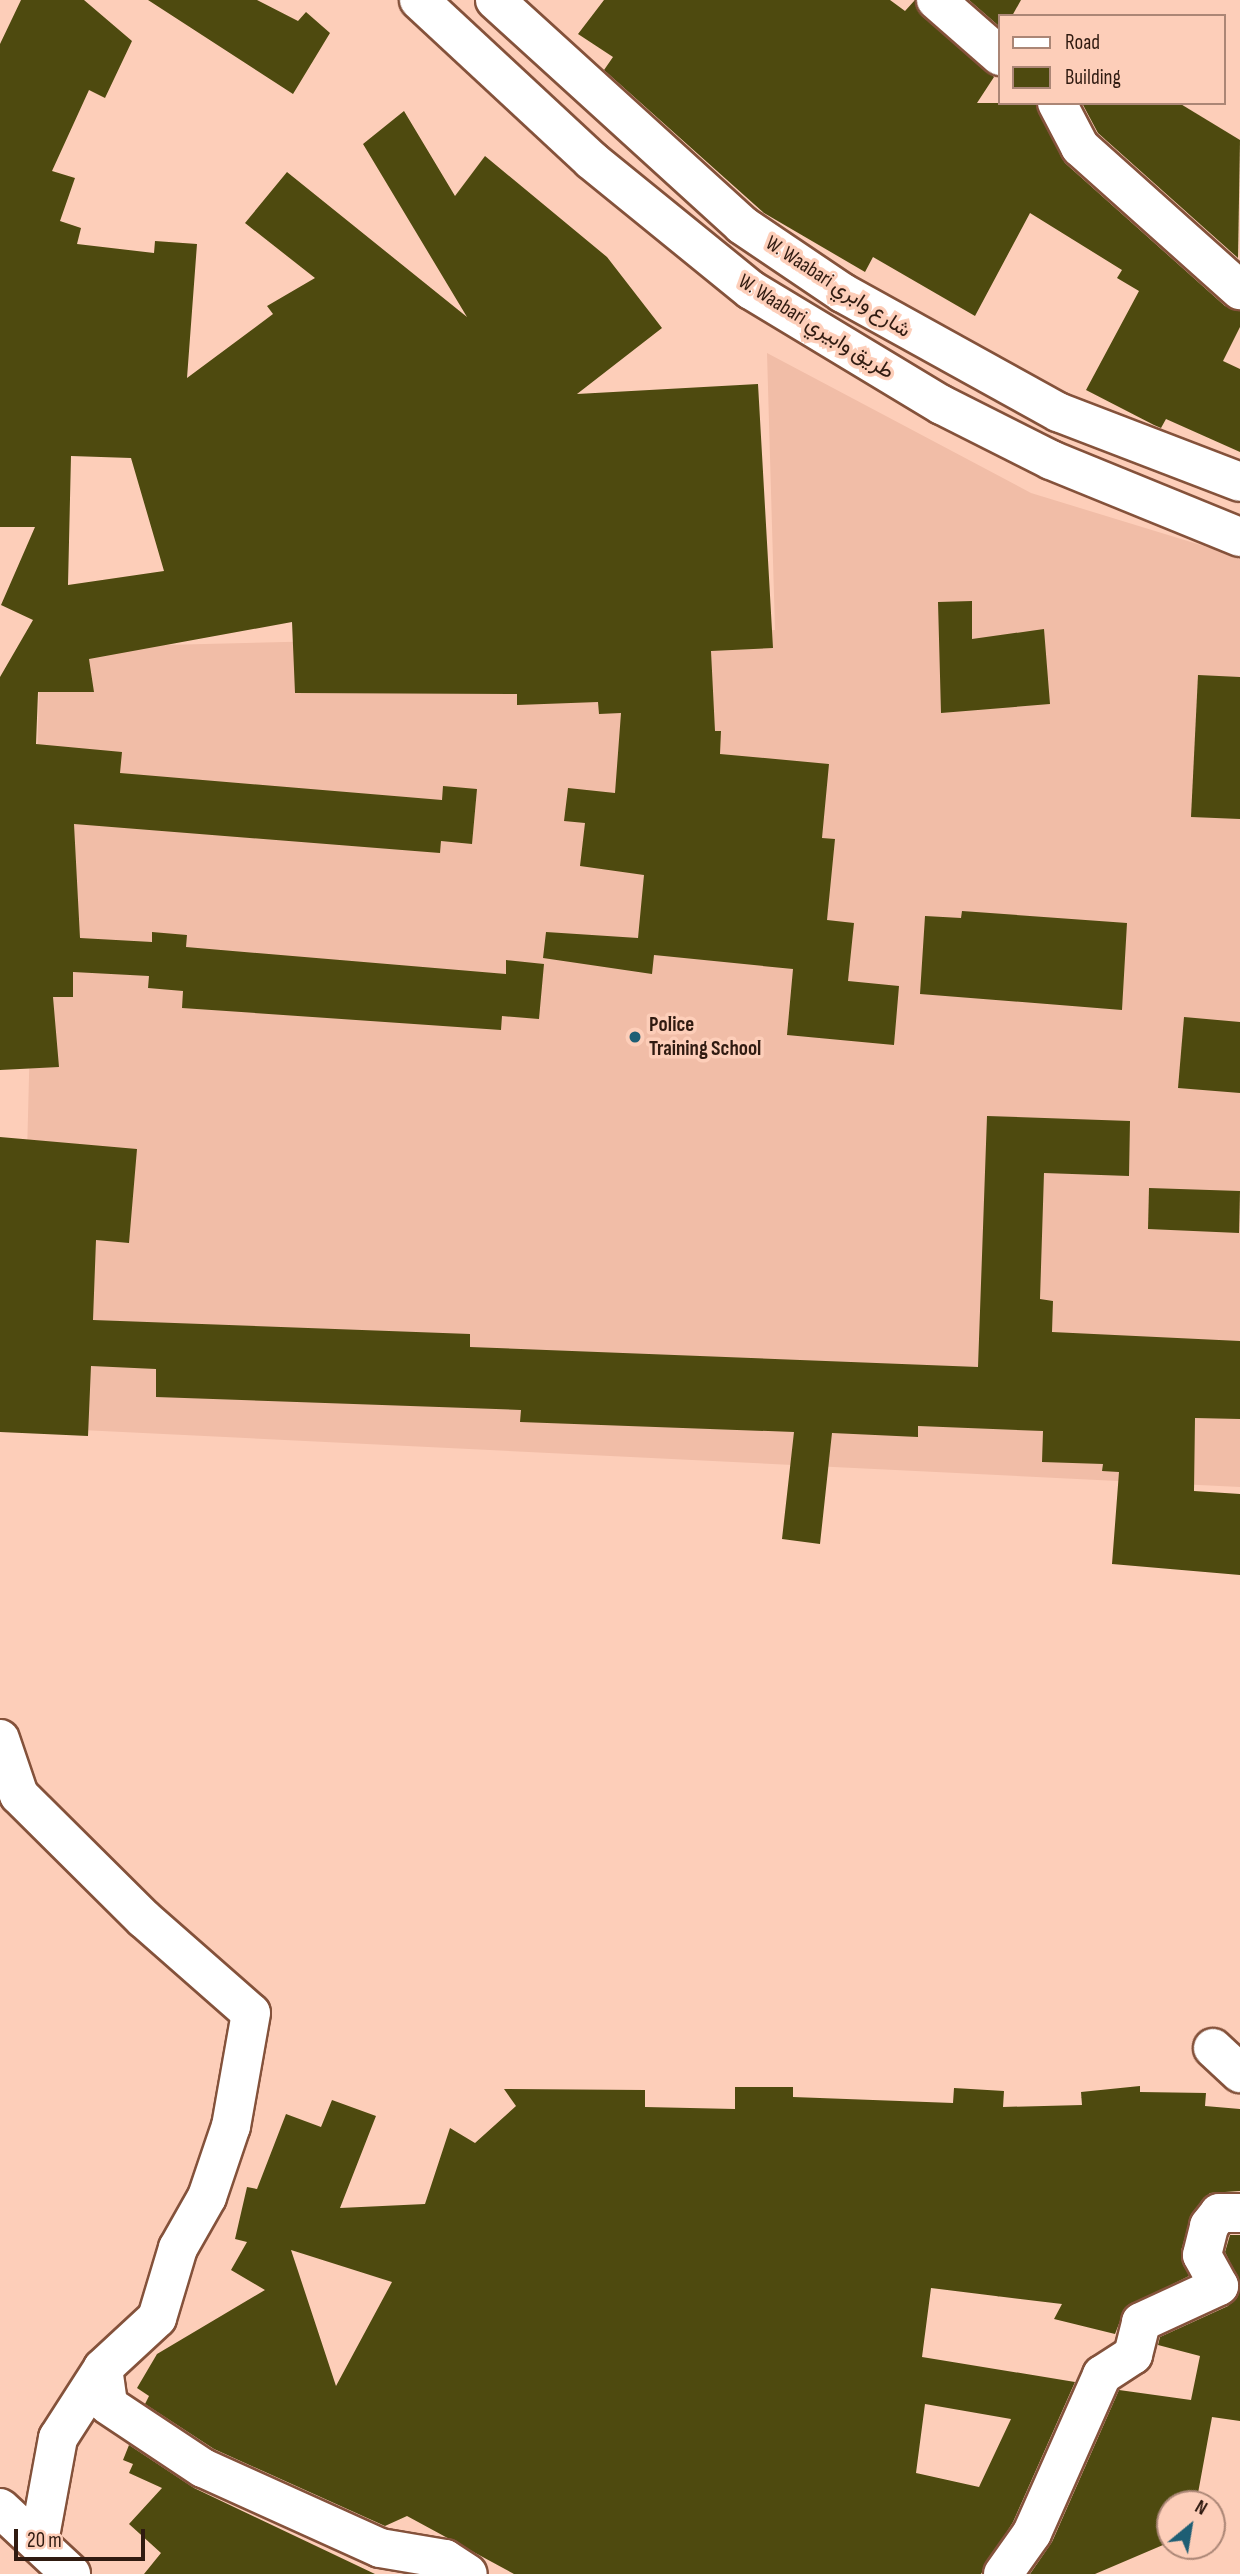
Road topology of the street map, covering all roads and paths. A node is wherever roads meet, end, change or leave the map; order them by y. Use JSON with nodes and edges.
{"nodes":[{"id":1,"x":419,"y":0,"type":"edge"},
{"id":2,"x":495,"y":0,"type":"edge"},
{"id":3,"x":936,"y":0,"type":"edge"},
{"id":4,"x":998,"y":54,"type":"edge"},
{"id":5,"x":1058,"y":105,"type":"edge"},
{"id":6,"x":1240,"y":290,"type":"edge"},
{"id":7,"x":1240,"y":482,"type":"edge"},
{"id":8,"x":1240,"y":537,"type":"edge"},
{"id":9,"x":0,"y":1739,"type":"edge"},
{"id":10,"x":1213,"y":2048,"type":"dead end"},
{"id":11,"x":1240,"y":2073,"type":"edge"},
{"id":12,"x":1240,"y":2213,"type":"edge"},
{"id":13,"x":103,"y":2368,"type":"junction"},
{"id":14,"x":0,"y":2508,"type":"edge"},
{"id":15,"x":39,"y":2542,"type":"junction"},
{"id":16,"x":71,"y":2574,"type":"edge"},
{"id":17,"x":468,"y":2574,"type":"edge"},
{"id":18,"x":1003,"y":2574,"type":"edge"}],
"edges":[{"from":1,"to":8,"type":"street","name":"W. Waabari طريق وابيري"},
{"from":2,"to":7,"type":"street","name":"W. Waabari شارع وابري"},
{"from":3,"to":4,"type":"street"},
{"from":5,"to":6,"type":"street"},
{"from":9,"to":13,"type":"street"},
{"from":10,"to":11,"type":"street"},
{"from":12,"to":18,"type":"street"},
{"from":13,"to":15,"type":"street"},
{"from":13,"to":17,"type":"street"},
{"from":14,"to":15,"type":"street"},
{"from":15,"to":16,"type":"street"}]}
